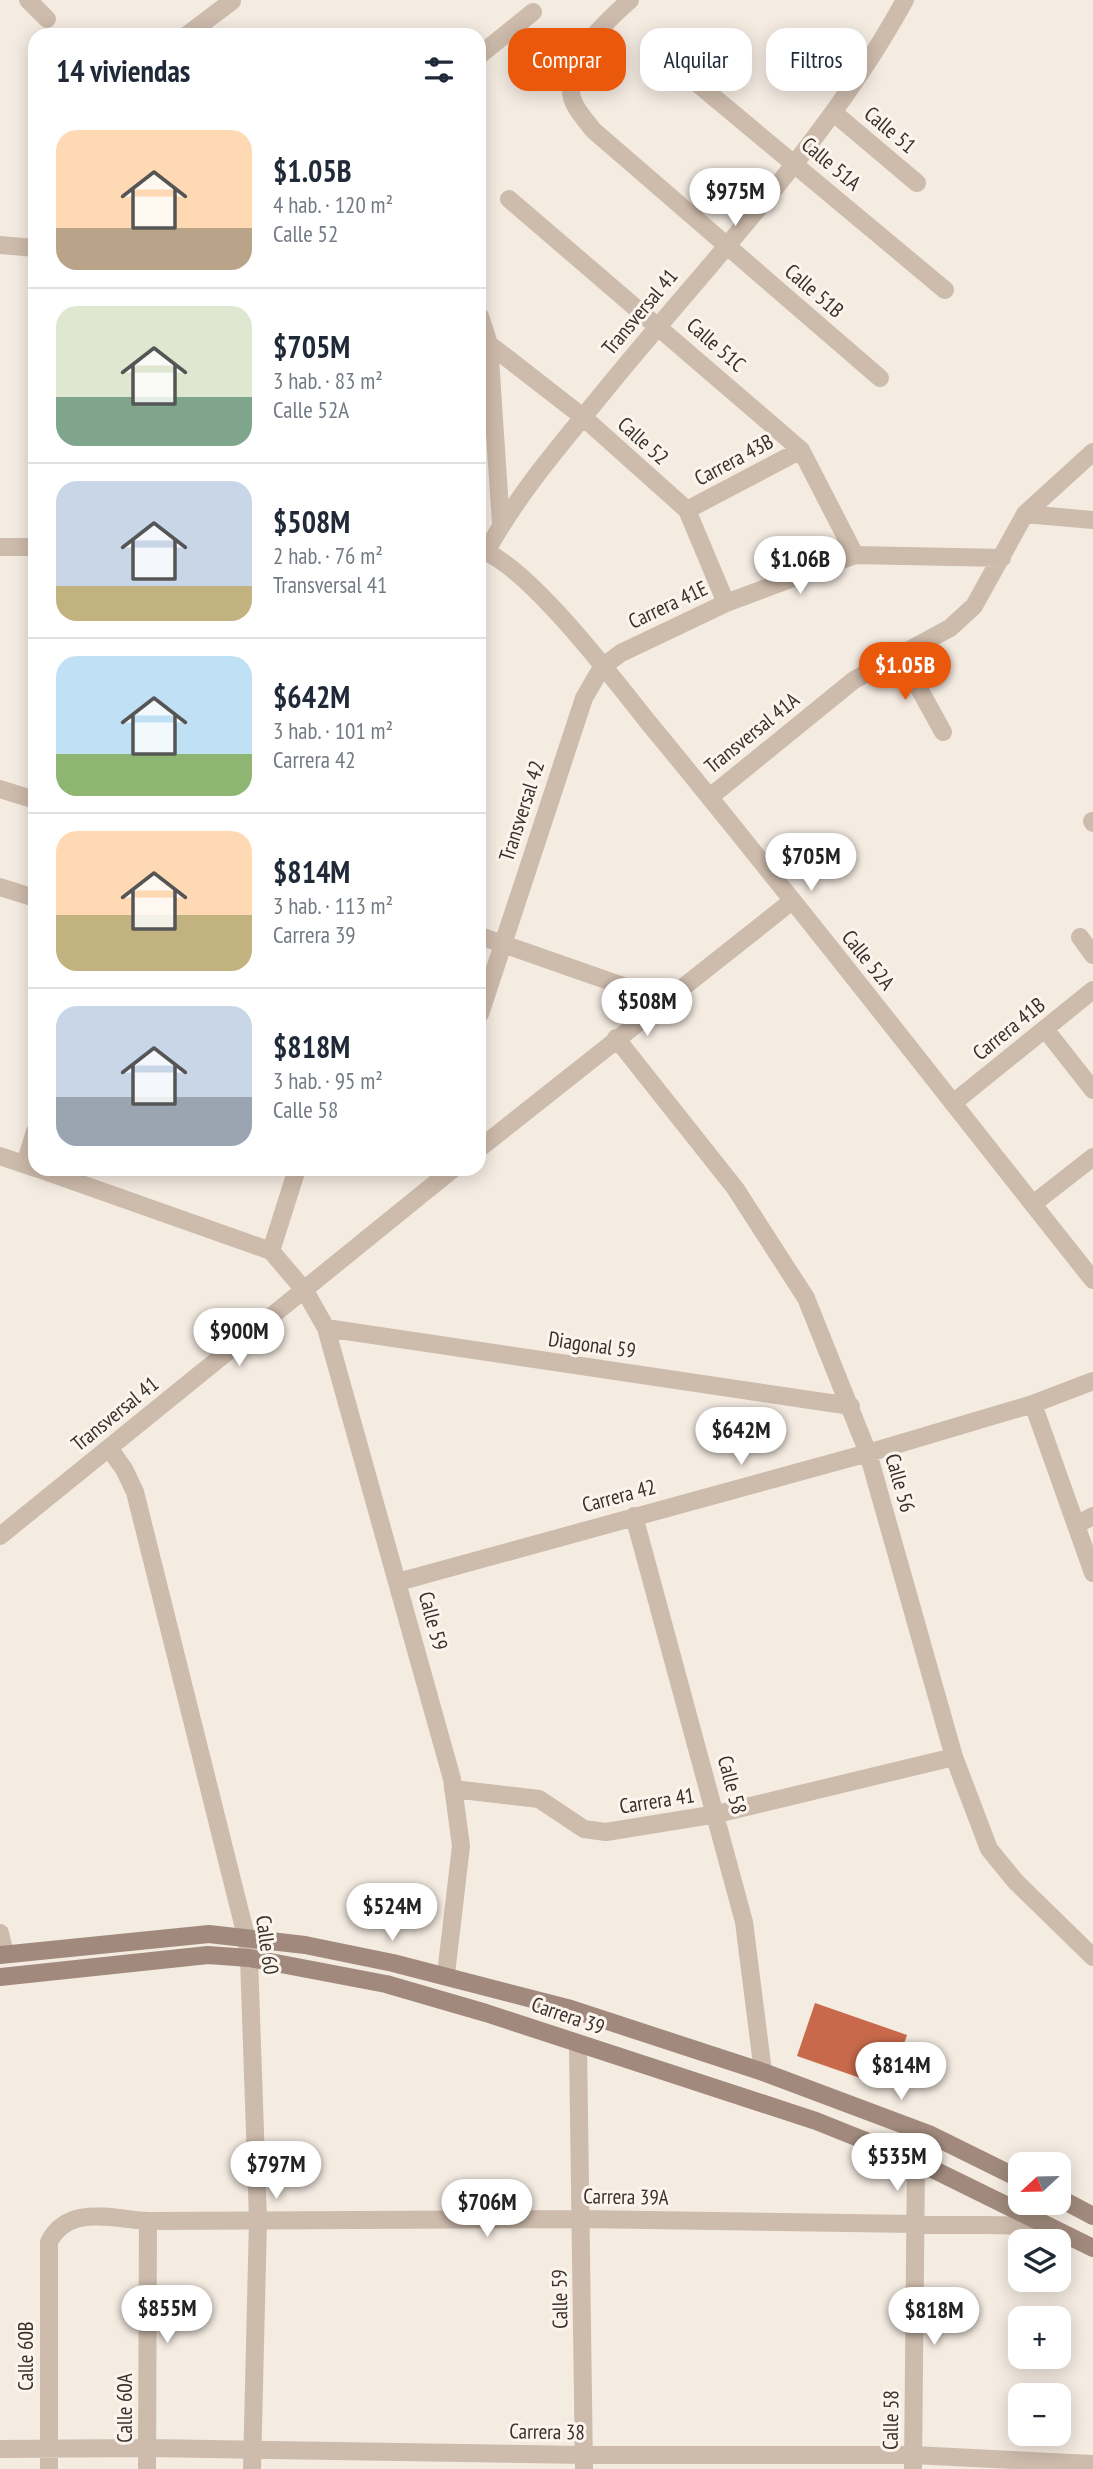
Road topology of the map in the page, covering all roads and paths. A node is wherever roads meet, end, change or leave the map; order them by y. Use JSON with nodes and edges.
{"nodes":[{"id":1,"x":28,"y":0,"type":"edge"},
{"id":2,"x":630,"y":0,"type":"edge"},
{"id":3,"x":905,"y":0,"type":"edge"},
{"id":4,"x":232,"y":1,"type":"edge"},
{"id":5,"x":533,"y":12,"type":"dead end"},
{"id":6,"x":47,"y":19,"type":"dead end"},
{"id":7,"x":196,"y":28,"type":"edge"},
{"id":8,"x":486,"y":50,"type":"edge"},
{"id":9,"x":707,"y":91,"type":"edge"},
{"id":10,"x":834,"y":113,"type":"junction"},
{"id":11,"x":793,"y":161,"type":"junction"},
{"id":12,"x":917,"y":183,"type":"dead end"},
{"id":13,"x":509,"y":199,"type":"dead end"},
{"id":14,"x":0,"y":245,"type":"edge"},
{"id":15,"x":726,"y":245,"type":"junction"},
{"id":16,"x":28,"y":247,"type":"edge"},
{"id":17,"x":945,"y":290,"type":"dead end"},
{"id":18,"x":658,"y":325,"type":"junction"},
{"id":19,"x":486,"y":335,"type":"edge"},
{"id":20,"x":489,"y":344,"type":"junction"},
{"id":21,"x":880,"y":378,"type":"dead end"},
{"id":22,"x":583,"y":417,"type":"junction"},
{"id":23,"x":801,"y":450,"type":"junction"},
{"id":24,"x":1093,"y":452,"type":"edge"},
{"id":25,"x":687,"y":510,"type":"junction"},
{"id":26,"x":1025,"y":514,"type":"junction"},
{"id":27,"x":1093,"y":520,"type":"edge"},
{"id":28,"x":501,"y":524,"type":"junction"},
{"id":29,"x":486,"y":546,"type":"edge"},
{"id":30,"x":0,"y":547,"type":"edge"},
{"id":31,"x":28,"y":548,"type":"edge"},
{"id":32,"x":486,"y":553,"type":"edge"},
{"id":33,"x":855,"y":555,"type":"junction"},
{"id":34,"x":1002,"y":558,"type":"junction"},
{"id":35,"x":726,"y":603,"type":"junction"},
{"id":36,"x":900,"y":654,"type":"junction"},
{"id":37,"x":602,"y":667,"type":"junction"},
{"id":38,"x":943,"y":732,"type":"dead end"},
{"id":39,"x":0,"y":789,"type":"edge"},
{"id":40,"x":710,"y":797,"type":"junction"},
{"id":41,"x":28,"y":798,"type":"edge"},
{"id":42,"x":0,"y":887,"type":"edge"},
{"id":43,"x":28,"y":896,"type":"edge"},
{"id":44,"x":792,"y":901,"type":"junction"},
{"id":45,"x":1080,"y":937,"type":"dead end"},
{"id":46,"x":486,"y":938,"type":"edge"},
{"id":47,"x":502,"y":943,"type":"junction"},
{"id":48,"x":1093,"y":955,"type":"edge"},
{"id":49,"x":1093,"y":990,"type":"edge"},
{"id":50,"x":486,"y":995,"type":"edge"},
{"id":51,"x":663,"y":1000,"type":"junction"},
{"id":52,"x":1045,"y":1029,"type":"junction"},
{"id":53,"x":616,"y":1038,"type":"junction"},
{"id":54,"x":1093,"y":1090,"type":"edge"},
{"id":55,"x":953,"y":1103,"type":"junction"},
{"id":56,"x":486,"y":1143,"type":"edge"},
{"id":57,"x":0,"y":1156,"type":"edge"},
{"id":58,"x":1093,"y":1157,"type":"edge"},
{"id":59,"x":28,"y":1165,"type":"edge"},
{"id":60,"x":58,"y":1176,"type":"edge"},
{"id":61,"x":295,"y":1176,"type":"edge"},
{"id":62,"x":440,"y":1176,"type":"edge"},
{"id":63,"x":1032,"y":1204,"type":"junction"},
{"id":64,"x":271,"y":1251,"type":"junction"},
{"id":65,"x":1093,"y":1280,"type":"edge"},
{"id":66,"x":305,"y":1291,"type":"junction"},
{"id":67,"x":326,"y":1328,"type":"junction"},
{"id":68,"x":1093,"y":1381,"type":"edge"},
{"id":69,"x":1033,"y":1404,"type":"junction"},
{"id":70,"x":851,"y":1406,"type":"junction"},
{"id":71,"x":109,"y":1448,"type":"junction"},
{"id":72,"x":868,"y":1453,"type":"junction"},
{"id":73,"x":634,"y":1516,"type":"junction"},
{"id":74,"x":1093,"y":1516,"type":"edge"},
{"id":75,"x":1076,"y":1525,"type":"junction"},
{"id":76,"x":0,"y":1536,"type":"edge"},
{"id":77,"x":1093,"y":1573,"type":"edge"},
{"id":78,"x":398,"y":1581,"type":"junction"},
{"id":79,"x":954,"y":1757,"type":"junction"},
{"id":80,"x":453,"y":1789,"type":"junction"},
{"id":81,"x":717,"y":1814,"type":"junction"},
{"id":82,"x":0,"y":1933,"type":"edge"},
{"id":83,"x":246,"y":1936,"type":"junction"},
{"id":84,"x":1091,"y":1950,"type":"edge"},
{"id":85,"x":3,"y":1955,"type":"edge"},
{"id":86,"x":249,"y":1958,"type":"junction"},
{"id":87,"x":446,"y":1974,"type":"junction"},
{"id":88,"x":0,"y":1977,"type":"edge"},
{"id":89,"x":578,"y":2044,"type":"junction"},
{"id":90,"x":763,"y":2072,"type":"junction"},
{"id":91,"x":916,"y":2161,"type":"junction"},
{"id":92,"x":1008,"y":2173,"type":"edge"},
{"id":93,"x":1071,"y":2204,"type":"edge"},
{"id":94,"x":1093,"y":2216,"type":"edge"},
{"id":95,"x":581,"y":2219,"type":"junction"},
{"id":96,"x":258,"y":2220,"type":"junction"},
{"id":97,"x":148,"y":2221,"type":"junction"},
{"id":98,"x":916,"y":2224,"type":"junction"},
{"id":99,"x":1047,"y":2226,"type":"junction"},
{"id":100,"x":49,"y":2242,"type":"joint"},
{"id":101,"x":1093,"y":2248,"type":"edge"},
{"id":102,"x":49,"y":2448,"type":"junction"},
{"id":103,"x":148,"y":2448,"type":"junction"},
{"id":104,"x":0,"y":2449,"type":"edge"},
{"id":105,"x":252,"y":2450,"type":"junction"},
{"id":106,"x":585,"y":2462,"type":"edge"},
{"id":107,"x":913,"y":2462,"type":"edge"},
{"id":108,"x":1093,"y":2464,"type":"edge"},
{"id":109,"x":49,"y":2469,"type":"edge"},
{"id":110,"x":147,"y":2469,"type":"edge"},
{"id":111,"x":252,"y":2469,"type":"edge"}],
"edges":[{"from":1,"to":6,"type":"street"},
{"from":2,"to":15,"type":"street","name":"Calle 51B"},
{"from":3,"to":10,"type":"street","name":"Transversal 41"},
{"from":4,"to":7,"type":"street"},
{"from":5,"to":8,"type":"street"},
{"from":9,"to":11,"type":"street","name":"Calle 51A"},
{"from":10,"to":11,"type":"street","name":"Transversal 41"},
{"from":10,"to":12,"type":"street","name":"Calle 51"},
{"from":11,"to":15,"type":"street","name":"Transversal 41"},
{"from":11,"to":17,"type":"street","name":"Calle 51A"},
{"from":13,"to":18,"type":"street","name":"Calle 51C"},
{"from":14,"to":16,"type":"street"},
{"from":15,"to":18,"type":"street","name":"Transversal 41"},
{"from":15,"to":21,"type":"street","name":"Calle 51B"},
{"from":18,"to":22,"type":"street","name":"Transversal 41"},
{"from":18,"to":23,"type":"street","name":"Calle 51C"},
{"from":19,"to":20,"type":"street"},
{"from":20,"to":22,"type":"street","name":"Calle 52"},
{"from":20,"to":28,"type":"street"},
{"from":22,"to":25,"type":"street","name":"Calle 52"},
{"from":22,"to":28,"type":"street","name":"Transversal 41"},
{"from":23,"to":25,"type":"street","name":"Carrera 43B"},
{"from":23,"to":33,"type":"street","name":"Calle 51C"},
{"from":24,"to":26,"type":"street","name":"Transversal 41A"},
{"from":25,"to":35,"type":"street","name":"Calle 52"},
{"from":26,"to":27,"type":"street"},
{"from":26,"to":34,"type":"street","name":"Transversal 41A"},
{"from":28,"to":29,"type":"street","name":"Transversal 41"},
{"from":30,"to":31,"type":"street"},
{"from":32,"to":37,"type":"street","name":"Calle 52A"},
{"from":33,"to":34,"type":"street","name":"Carrera 41E"},
{"from":33,"to":35,"type":"street","name":"Carrera 41E"},
{"from":34,"to":36,"type":"street","name":"Transversal 41A"},
{"from":35,"to":37,"type":"street","name":"Carrera 41E"},
{"from":36,"to":38,"type":"street"},
{"from":36,"to":40,"type":"street","name":"Transversal 41A"},
{"from":37,"to":40,"type":"street","name":"Calle 52A"},
{"from":37,"to":47,"type":"street","name":"Transversal 42"},
{"from":39,"to":41,"type":"street"},
{"from":40,"to":44,"type":"street","name":"Calle 52A"},
{"from":42,"to":43,"type":"street"},
{"from":44,"to":51,"type":"street"},
{"from":44,"to":55,"type":"street","name":"Calle 52A"},
{"from":45,"to":48,"type":"street"},
{"from":46,"to":47,"type":"street"},
{"from":47,"to":50,"type":"street","name":"Transversal 42"},
{"from":47,"to":51,"type":"street"},
{"from":49,"to":52,"type":"street","name":"Carrera 41B"},
{"from":51,"to":53,"type":"street"},
{"from":52,"to":54,"type":"street"},
{"from":52,"to":55,"type":"street","name":"Carrera 41B"},
{"from":53,"to":56,"type":"street"},
{"from":53,"to":70,"type":"street","name":"Calle 56"},
{"from":55,"to":63,"type":"street","name":"Calle 52A"},
{"from":57,"to":59,"type":"street"},
{"from":58,"to":63,"type":"street"},
{"from":60,"to":64,"type":"street"},
{"from":61,"to":64,"type":"street"},
{"from":62,"to":66,"type":"street","name":"Transversal 41"},
{"from":63,"to":65,"type":"street","name":"Calle 52A"},
{"from":64,"to":66,"type":"street"},
{"from":66,"to":67,"type":"street","name":"Calle 59"},
{"from":66,"to":71,"type":"street","name":"Transversal 41"},
{"from":67,"to":70,"type":"street","name":"Diagonal 59"},
{"from":67,"to":78,"type":"street","name":"Calle 59"},
{"from":68,"to":69,"type":"street","name":"Carrera 42"},
{"from":69,"to":72,"type":"street","name":"Carrera 42"},
{"from":69,"to":75,"type":"street"},
{"from":70,"to":72,"type":"street","name":"Calle 56"},
{"from":71,"to":76,"type":"street","name":"Transversal 41"},
{"from":71,"to":83,"type":"street","name":"Calle 60"},
{"from":72,"to":73,"type":"street","name":"Carrera 42"},
{"from":72,"to":79,"type":"street","name":"Calle 56"},
{"from":73,"to":78,"type":"street","name":"Carrera 42"},
{"from":73,"to":81,"type":"street","name":"Calle 58"},
{"from":74,"to":75,"type":"street"},
{"from":75,"to":77,"type":"street"},
{"from":78,"to":80,"type":"street","name":"Calle 59"},
{"from":79,"to":81,"type":"street","name":"Carrera 41"},
{"from":79,"to":84,"type":"street","name":"Calle 56"},
{"from":80,"to":81,"type":"street","name":"Carrera 41"},
{"from":80,"to":87,"type":"street","name":"Calle 59"},
{"from":81,"to":90,"type":"street","name":"Calle 58"},
{"from":82,"to":85,"type":"street"},
{"from":83,"to":85,"type":"main road","name":"Carrera 39"},
{"from":83,"to":86,"type":"street","name":"Calle 60"},
{"from":83,"to":87,"type":"main road","name":"Carrera 39"},
{"from":86,"to":88,"type":"main road","name":"Carrera 39"},
{"from":86,"to":89,"type":"main road","name":"Carrera 39"},
{"from":86,"to":96,"type":"street","name":"Calle 60"},
{"from":87,"to":90,"type":"main road","name":"Carrera 39"},
{"from":89,"to":91,"type":"main road","name":"Carrera 39"},
{"from":89,"to":95,"type":"street","name":"Calle 59"},
{"from":90,"to":92,"type":"main road","name":"Carrera 39"},
{"from":91,"to":98,"type":"street","name":"Calle 58"},
{"from":91,"to":99,"type":"main road","name":"Carrera 39"},
{"from":93,"to":94,"type":"main road"},
{"from":95,"to":96,"type":"street","name":"Carrera 39A"},
{"from":95,"to":98,"type":"street","name":"Carrera 39A"},
{"from":95,"to":106,"type":"street","name":"Calle 59"},
{"from":96,"to":97,"type":"street","name":"Carrera 39A"},
{"from":96,"to":105,"type":"street","name":"Calle 60"},
{"from":97,"to":100,"type":"street","name":"Carrera 39A"},
{"from":97,"to":103,"type":"street","name":"Calle 60A"},
{"from":98,"to":99,"type":"street","name":"Carrera 39A"},
{"from":98,"to":107,"type":"street","name":"Calle 58"},
{"from":99,"to":101,"type":"main road","name":"Carrera 39"},
{"from":100,"to":102,"type":"street","name":"Calle 60B"},
{"from":102,"to":103,"type":"street","name":"Carrera 38"},
{"from":102,"to":104,"type":"street","name":"Carrera 38"},
{"from":102,"to":109,"type":"street","name":"Calle 60B"},
{"from":103,"to":105,"type":"street","name":"Carrera 38"},
{"from":103,"to":110,"type":"street","name":"Calle 60A"},
{"from":105,"to":106,"type":"street","name":"Carrera 38"},
{"from":105,"to":111,"type":"street","name":"Calle 60"},
{"from":106,"to":107,"type":"street","name":"Carrera 38"},
{"from":107,"to":108,"type":"street","name":"Carrera 38"}]}
